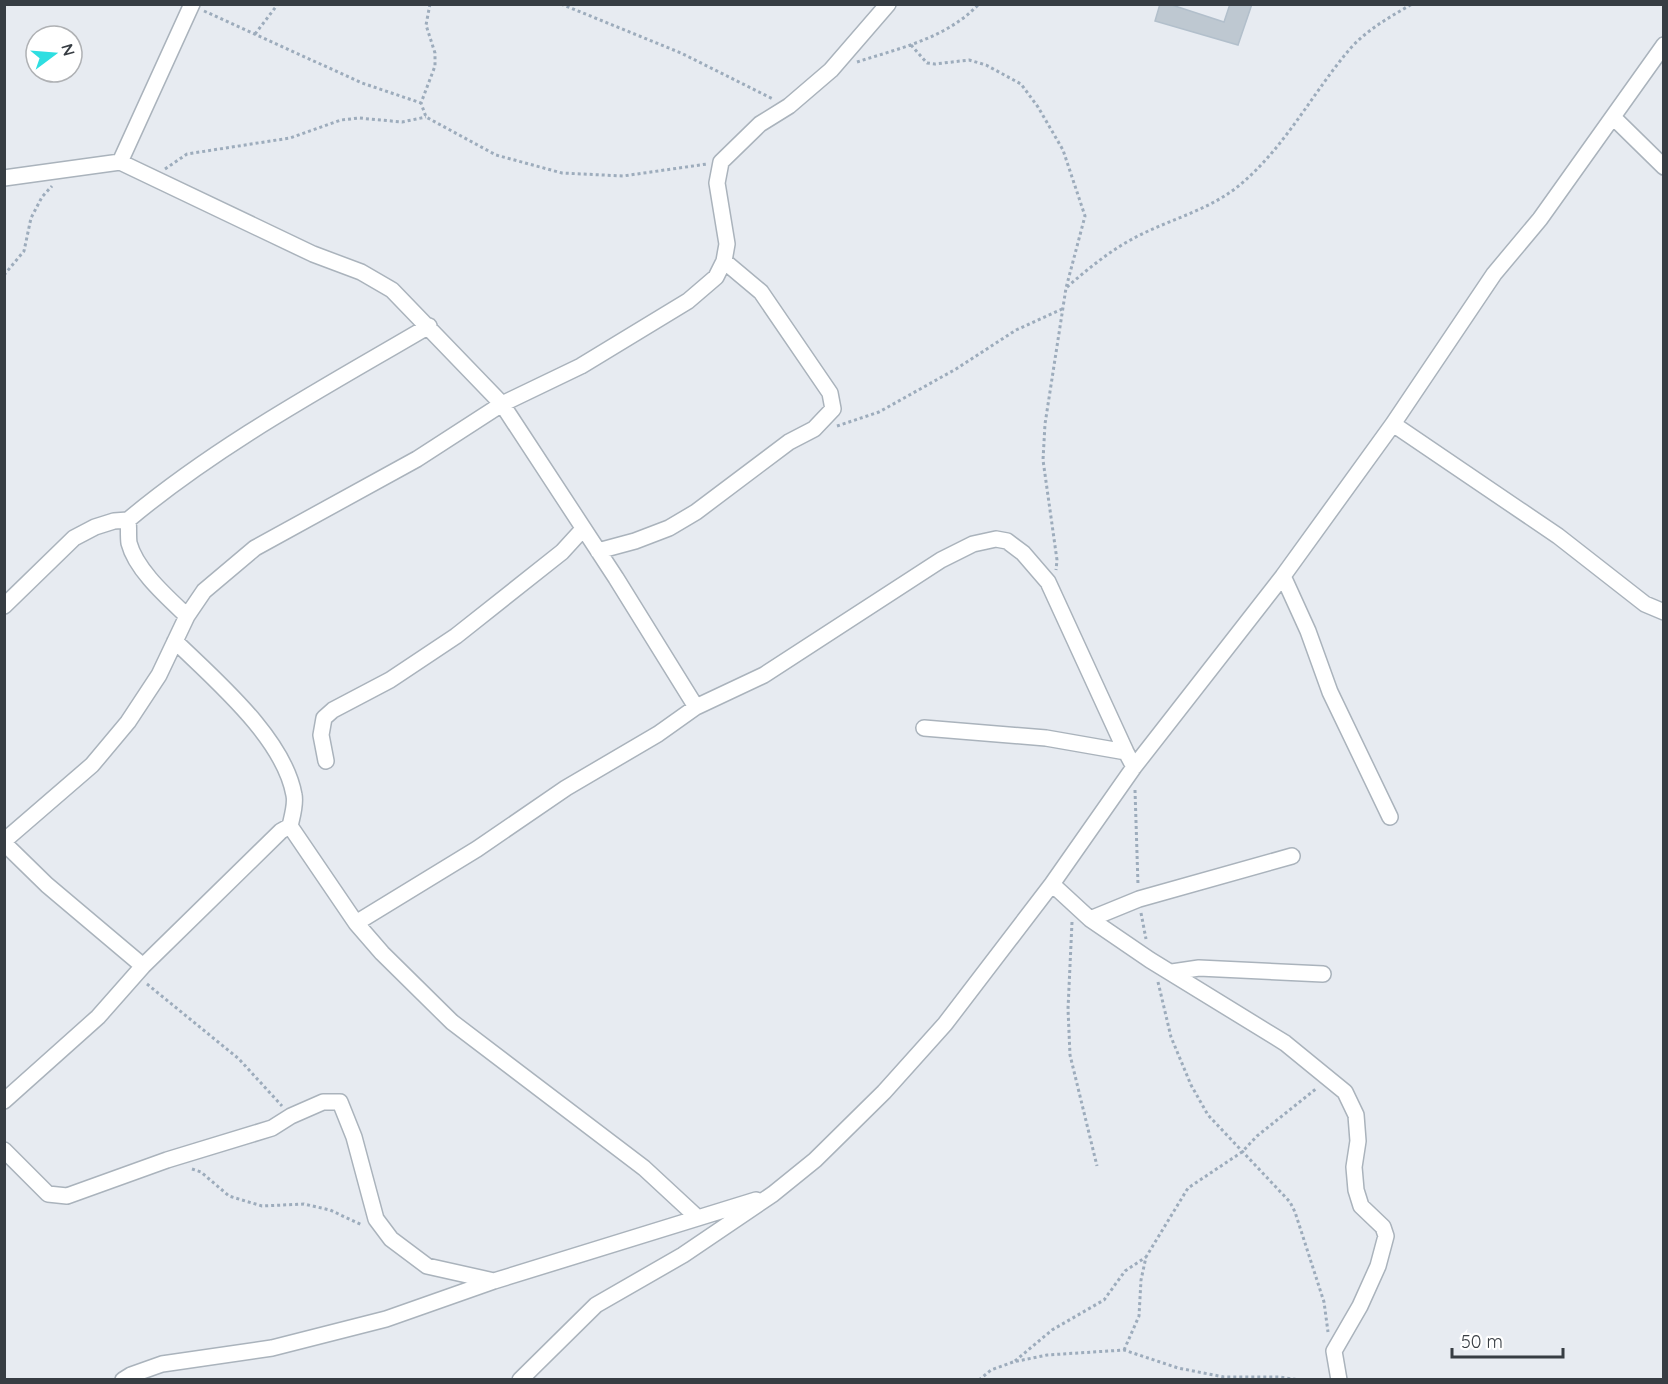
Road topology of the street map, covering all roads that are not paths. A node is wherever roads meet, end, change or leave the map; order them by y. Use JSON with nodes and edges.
{"nodes":[{"id":1,"x":888,"y":4,"type":"edge"},
{"id":2,"x":192,"y":5,"type":"edge"},
{"id":3,"x":1664,"y":45,"type":"edge"},
{"id":4,"x":1613,"y":117,"type":"junction"},
{"id":5,"x":120,"y":162,"type":"junction"},
{"id":6,"x":1664,"y":167,"type":"edge"},
{"id":7,"x":4,"y":178,"type":"edge"},
{"id":8,"x":724,"y":261,"type":"junction"},
{"id":9,"x":429,"y":326,"type":"junction"},
{"id":10,"x":502,"y":404,"type":"junction"},
{"id":11,"x":1393,"y":424,"type":"junction"},
{"id":12,"x":128,"y":520,"type":"junction"},
{"id":13,"x":583,"y":529,"type":"junction"},
{"id":14,"x":598,"y":551,"type":"junction"},
{"id":15,"x":1283,"y":576,"type":"junction"},
{"id":16,"x":4,"y":606,"type":"edge"},
{"id":17,"x":1664,"y":612,"type":"edge"},
{"id":18,"x":187,"y":616,"type":"junction"},
{"id":19,"x":175,"y":641,"type":"junction"},
{"id":20,"x":696,"y":707,"type":"junction"},
{"id":21,"x":924,"y":728,"type":"dead end"},
{"id":22,"x":1125,"y":752,"type":"junction"},
{"id":23,"x":326,"y":761,"type":"dead end"},
{"id":24,"x":1134,"y":767,"type":"junction"},
{"id":25,"x":1390,"y":817,"type":"dead end"},
{"id":26,"x":290,"y":826,"type":"junction"},
{"id":27,"x":4,"y":842,"type":"edge"},
{"id":28,"x":1292,"y":856,"type":"dead end"},
{"id":29,"x":1052,"y":884,"type":"junction"},
{"id":30,"x":1090,"y":919,"type":"junction"},
{"id":31,"x":356,"y":923,"type":"junction"},
{"id":32,"x":140,"y":970,"type":"junction"},
{"id":33,"x":1172,"y":972,"type":"junction"},
{"id":34,"x":1323,"y":974,"type":"dead end"},
{"id":35,"x":4,"y":1101,"type":"edge"},
{"id":36,"x":4,"y":1150,"type":"edge"},
{"id":37,"x":773,"y":1194,"type":"junction"},
{"id":38,"x":698,"y":1218,"type":"junction"},
{"id":39,"x":494,"y":1281,"type":"junction"},
{"id":40,"x":123,"y":1380,"type":"edge"},
{"id":41,"x":520,"y":1380,"type":"edge"},
{"id":42,"x":1339,"y":1380,"type":"edge"}],
"edges":[{"from":1,"to":8,"type":"street"},
{"from":2,"to":5,"type":"street"},
{"from":3,"to":4,"type":"street"},
{"from":4,"to":6,"type":"street"},
{"from":4,"to":11,"type":"street"},
{"from":5,"to":7,"type":"street"},
{"from":5,"to":9,"type":"street"},
{"from":8,"to":10,"type":"street"},
{"from":8,"to":14,"type":"street"},
{"from":9,"to":10,"type":"street"},
{"from":9,"to":12,"type":"street"},
{"from":10,"to":13,"type":"street"},
{"from":10,"to":18,"type":"street"},
{"from":11,"to":15,"type":"street"},
{"from":11,"to":17,"type":"street"},
{"from":12,"to":16,"type":"street"},
{"from":12,"to":18,"type":"street"},
{"from":13,"to":14,"type":"street"},
{"from":13,"to":23,"type":"street"},
{"from":14,"to":20,"type":"street"},
{"from":15,"to":24,"type":"street"},
{"from":15,"to":25,"type":"street"},
{"from":18,"to":19,"type":"street"},
{"from":19,"to":26,"type":"street"},
{"from":19,"to":27,"type":"street"},
{"from":20,"to":22,"type":"street"},
{"from":20,"to":31,"type":"street"},
{"from":21,"to":22,"type":"street"},
{"from":22,"to":24,"type":"street"},
{"from":24,"to":29,"type":"street"},
{"from":26,"to":31,"type":"street"},
{"from":26,"to":32,"type":"street"},
{"from":27,"to":32,"type":"street"},
{"from":28,"to":30,"type":"street"},
{"from":29,"to":30,"type":"street"},
{"from":29,"to":37,"type":"street"},
{"from":30,"to":33,"type":"street"},
{"from":31,"to":38,"type":"street"},
{"from":32,"to":35,"type":"street"},
{"from":33,"to":34,"type":"street"},
{"from":33,"to":42,"type":"street"},
{"from":36,"to":39,"type":"street"},
{"from":37,"to":38,"type":"street"},
{"from":37,"to":41,"type":"street"},
{"from":38,"to":39,"type":"street"},
{"from":39,"to":40,"type":"street"}]}
